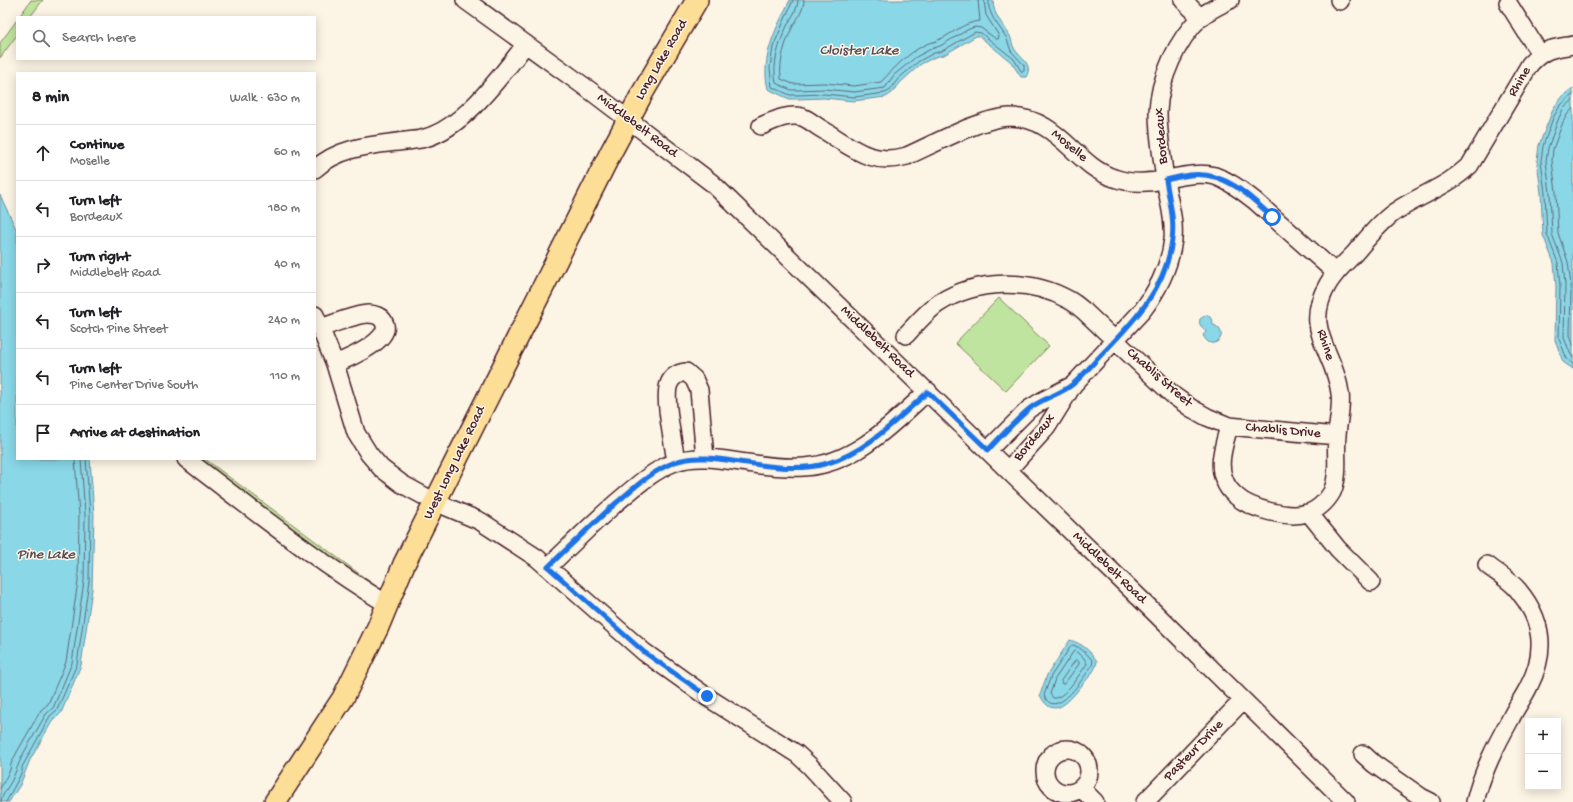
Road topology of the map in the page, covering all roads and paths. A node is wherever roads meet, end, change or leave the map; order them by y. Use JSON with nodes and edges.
{"nodes":[{"id":1,"x":465,"y":0,"type":"edge"},
{"id":2,"x":697,"y":0,"type":"edge"},
{"id":3,"x":1183,"y":0,"type":"edge"},
{"id":4,"x":1230,"y":0,"type":"edge"},
{"id":5,"x":1508,"y":3,"type":"dead end"},
{"id":6,"x":1201,"y":18,"type":"junction"},
{"id":7,"x":526,"y":44,"type":"junction"},
{"id":8,"x":1573,"y":45,"type":"edge"},
{"id":9,"x":1540,"y":54,"type":"junction"},
{"id":10,"x":628,"y":119,"type":"junction"},
{"id":11,"x":761,"y":126,"type":"dead end"},
{"id":12,"x":316,"y":168,"type":"edge"},
{"id":13,"x":1166,"y":180,"type":"junction"},
{"id":14,"x":1336,"y":273,"type":"junction"},
{"id":15,"x":318,"y":321,"type":"edge"},
{"id":16,"x":906,"y":335,"type":"dead end"},
{"id":17,"x":1116,"y":340,"type":"junction"},
{"id":18,"x":335,"y":364,"type":"junction"},
{"id":19,"x":1073,"y":385,"type":"junction"},
{"id":20,"x":928,"y":392,"type":"junction"},
{"id":21,"x":1229,"y":426,"type":"junction"},
{"id":22,"x":1337,"y":436,"type":"junction"},
{"id":23,"x":988,"y":450,"type":"junction"},
{"id":24,"x":705,"y":458,"type":"junction"},
{"id":25,"x":187,"y":460,"type":"edge"},
{"id":26,"x":676,"y":462,"type":"junction"},
{"id":27,"x":1008,"y":470,"type":"junction"},
{"id":28,"x":435,"y":502,"type":"junction"},
{"id":29,"x":1309,"y":513,"type":"junction"},
{"id":30,"x":1487,"y":565,"type":"dead end"},
{"id":31,"x":548,"y":567,"type":"junction"},
{"id":32,"x":1371,"y":582,"type":"dead end"},
{"id":33,"x":387,"y":604,"type":"junction"},
{"id":34,"x":1243,"y":700,"type":"junction"},
{"id":35,"x":1363,"y":754,"type":"dead end"},
{"id":36,"x":1081,"y":788,"type":"dead end"},
{"id":37,"x":275,"y":802,"type":"edge"},
{"id":38,"x":844,"y":802,"type":"edge"},
{"id":39,"x":1095,"y":802,"type":"edge"},
{"id":40,"x":1145,"y":802,"type":"edge"},
{"id":41,"x":1346,"y":802,"type":"edge"},
{"id":42,"x":1431,"y":802,"type":"edge"},
{"id":43,"x":1475,"y":802,"type":"edge"}],
"edges":[{"from":1,"to":7,"type":"street","name":"Middlebelt Road"},
{"from":2,"to":10,"type":"main road","name":"Long Lake Road"},
{"from":3,"to":6,"type":"street"},
{"from":4,"to":6,"type":"street","name":"Bordeaux"},
{"from":5,"to":9,"type":"street","name":"Rhine"},
{"from":6,"to":13,"type":"street","name":"Bordeaux"},
{"from":7,"to":10,"type":"street","name":"Middlebelt Road"},
{"from":7,"to":12,"type":"street"},
{"from":8,"to":9,"type":"street","name":"Rhine"},
{"from":9,"to":14,"type":"street","name":"Rhine"},
{"from":10,"to":20,"type":"street","name":"Middlebelt Road"},
{"from":10,"to":28,"type":"main road","name":"West Long Lake Road"},
{"from":11,"to":13,"type":"street","name":"Moselle"},
{"from":13,"to":14,"type":"street","name":"Moselle"},
{"from":13,"to":17,"type":"street","name":"Bordeaux"},
{"from":14,"to":22,"type":"street","name":"Rhine"},
{"from":15,"to":18,"type":"street"},
{"from":15,"to":18,"type":"street"},
{"from":16,"to":17,"type":"street","name":"Chablis Street"},
{"from":17,"to":19,"type":"street","name":"Bordeaux"},
{"from":17,"to":21,"type":"street","name":"Chablis Street"},
{"from":18,"to":28,"type":"street"},
{"from":19,"to":23,"type":"street","name":"Bordeaux"},
{"from":19,"to":27,"type":"street","name":"Bordeaux"},
{"from":20,"to":23,"type":"street","name":"Middlebelt Road"},
{"from":20,"to":24,"type":"street"},
{"from":21,"to":22,"type":"street","name":"Chablis Drive"},
{"from":21,"to":29,"type":"street"},
{"from":22,"to":29,"type":"street","name":"Rhine"},
{"from":23,"to":27,"type":"street","name":"Middlebelt Road"},
{"from":24,"to":26,"type":"street"},
{"from":24,"to":26,"type":"street"},
{"from":25,"to":33,"type":"street"},
{"from":26,"to":31,"type":"street"},
{"from":27,"to":34,"type":"street","name":"Middlebelt Road"},
{"from":28,"to":31,"type":"street"},
{"from":28,"to":33,"type":"main road","name":"West Long Lake Road"},
{"from":29,"to":32,"type":"street"},
{"from":30,"to":43,"type":"street"},
{"from":31,"to":38,"type":"street"},
{"from":33,"to":37,"type":"main road","name":"West Long Lake Road"},
{"from":34,"to":40,"type":"street","name":"Pasteur Drive"},
{"from":34,"to":41,"type":"street","name":"Middlebelt Road"},
{"from":35,"to":42,"type":"street"},
{"from":36,"to":39,"type":"street"}]}
